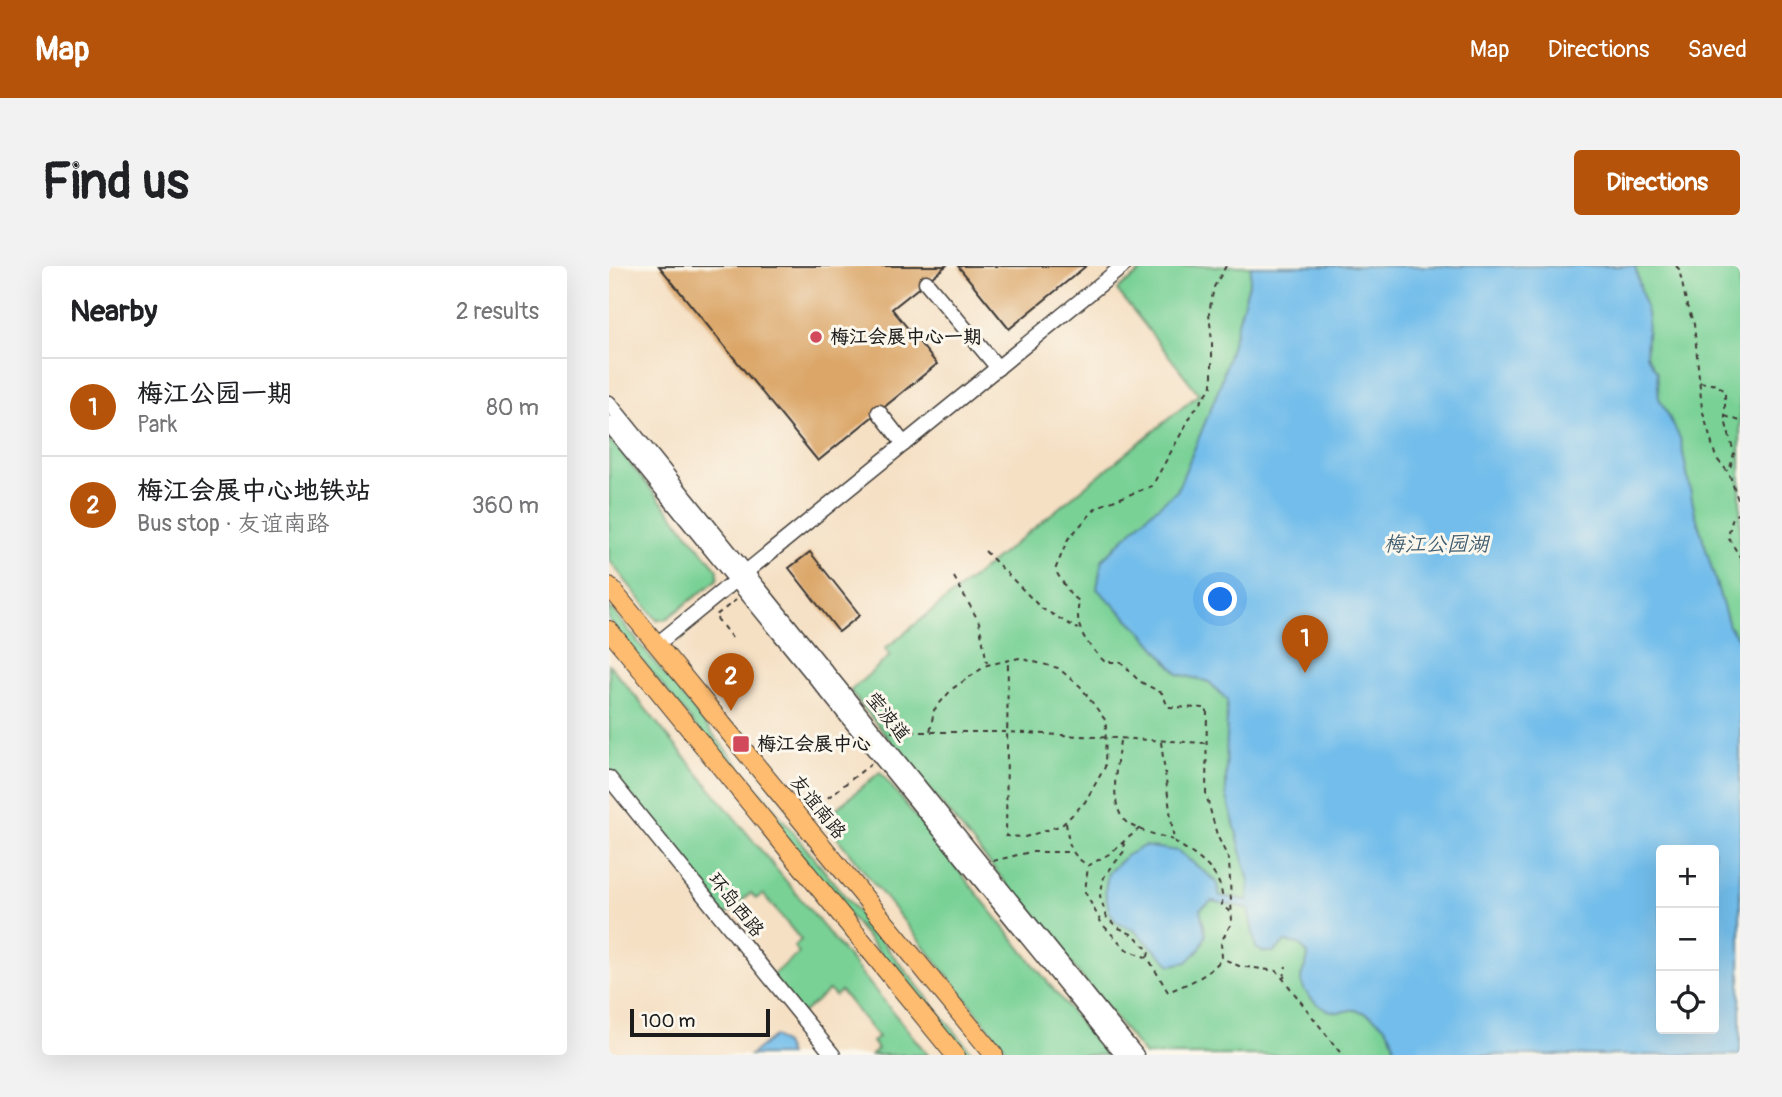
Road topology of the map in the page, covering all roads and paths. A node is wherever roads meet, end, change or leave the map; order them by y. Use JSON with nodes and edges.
{"nodes":[{"id":1,"x":1123,"y":266,"type":"edge"},
{"id":2,"x":1226,"y":266,"type":"edge"},
{"id":3,"x":1676,"y":266,"type":"edge"},
{"id":4,"x":926,"y":282,"type":"dead end"},
{"id":5,"x":998,"y":368,"type":"junction"},
{"id":6,"x":1698,"y":382,"type":"junction"},
{"id":7,"x":609,"y":403,"type":"edge"},
{"id":8,"x":879,"y":412,"type":"dead end"},
{"id":9,"x":1725,"y":415,"type":"junction"},
{"id":10,"x":1740,"y":421,"type":"edge"},
{"id":11,"x":609,"y":424,"type":"edge"},
{"id":12,"x":904,"y":444,"type":"junction"},
{"id":13,"x":1729,"y":473,"type":"junction"},
{"id":14,"x":1740,"y":506,"type":"edge"},
{"id":15,"x":1740,"y":513,"type":"edge"},
{"id":16,"x":985,"y":551,"type":"dead end"},
{"id":17,"x":1740,"y":557,"type":"edge"},
{"id":18,"x":741,"y":576,"type":"junction"},
{"id":19,"x":954,"y":577,"type":"dead end"},
{"id":20,"x":609,"y":586,"type":"edge"},
{"id":21,"x":746,"y":593,"type":"junction"},
{"id":22,"x":609,"y":630,"type":"edge"},
{"id":23,"x":1079,"y":630,"type":"junction"},
{"id":24,"x":732,"y":638,"type":"dead end"},
{"id":25,"x":656,"y":645,"type":"junction"},
{"id":26,"x":1009,"y":660,"type":"junction"},
{"id":27,"x":987,"y":665,"type":"junction"},
{"id":28,"x":1008,"y":732,"type":"junction"},
{"id":29,"x":876,"y":733,"type":"junction"},
{"id":30,"x":930,"y":733,"type":"junction"},
{"id":31,"x":1106,"y":739,"type":"junction"},
{"id":32,"x":1120,"y":740,"type":"junction"},
{"id":33,"x":1161,"y":742,"type":"junction"},
{"id":34,"x":1206,"y":744,"type":"junction"},
{"id":35,"x":880,"y":757,"type":"junction"},
{"id":36,"x":609,"y":778,"type":"edge"},
{"id":37,"x":609,"y":793,"type":"edge"},
{"id":38,"x":801,"y":819,"type":"junction"},
{"id":39,"x":1065,"y":821,"type":"junction"},
{"id":40,"x":1140,"y":828,"type":"junction"},
{"id":41,"x":1174,"y":841,"type":"junction"},
{"id":42,"x":1123,"y":842,"type":"junction"},
{"id":43,"x":1071,"y":852,"type":"junction"},
{"id":44,"x":981,"y":863,"type":"junction"},
{"id":45,"x":1088,"y":866,"type":"junction"},
{"id":46,"x":1231,"y":911,"type":"junction"},
{"id":47,"x":1148,"y":958,"type":"junction"},
{"id":48,"x":1222,"y":958,"type":"junction"},
{"id":49,"x":1286,"y":966,"type":"dead end"},
{"id":50,"x":1284,"y":979,"type":"junction"},
{"id":51,"x":822,"y":1055,"type":"edge"},
{"id":52,"x":833,"y":1055,"type":"edge"},
{"id":53,"x":955,"y":1055,"type":"edge"},
{"id":54,"x":994,"y":1055,"type":"edge"},
{"id":55,"x":1123,"y":1055,"type":"edge"},
{"id":56,"x":1136,"y":1055,"type":"edge"},
{"id":57,"x":1342,"y":1055,"type":"edge"}],
"edges":[{"from":1,"to":5,"type":"street"},
{"from":2,"to":23,"type":"path"},
{"from":3,"to":6,"type":"path"},
{"from":4,"to":5,"type":"street"},
{"from":5,"to":12,"type":"street"},
{"from":6,"to":9,"type":"path"},
{"from":6,"to":13,"type":"path"},
{"from":7,"to":18,"type":"street","name":"莹波道"},
{"from":8,"to":12,"type":"street"},
{"from":9,"to":10,"type":"path"},
{"from":9,"to":13,"type":"path"},
{"from":11,"to":18,"type":"street","name":"莹波道"},
{"from":12,"to":18,"type":"street"},
{"from":13,"to":14,"type":"path"},
{"from":15,"to":17,"type":"path"},
{"from":16,"to":23,"type":"path"},
{"from":18,"to":21,"type":"street","name":"莹波道"},
{"from":18,"to":25,"type":"street"},
{"from":18,"to":29,"type":"street","name":"莹波道"},
{"from":19,"to":27,"type":"path"},
{"from":20,"to":25,"type":"main road","name":"友谊南路"},
{"from":21,"to":24,"type":"path"},
{"from":21,"to":35,"type":"street","name":"莹波道"},
{"from":22,"to":53,"type":"main road"},
{"from":23,"to":34,"type":"path"},
{"from":25,"to":38,"type":"main road","name":"友谊南路"},
{"from":26,"to":27,"type":"path"},
{"from":26,"to":28,"type":"path"},
{"from":26,"to":31,"type":"path"},
{"from":27,"to":30,"type":"path"},
{"from":28,"to":30,"type":"path"},
{"from":28,"to":31,"type":"path"},
{"from":28,"to":39,"type":"path"},
{"from":29,"to":30,"type":"path"},
{"from":29,"to":44,"type":"street","name":"莹波道"},
{"from":31,"to":32,"type":"path"},
{"from":31,"to":39,"type":"path"},
{"from":32,"to":33,"type":"path"},
{"from":32,"to":40,"type":"path"},
{"from":33,"to":34,"type":"path"},
{"from":33,"to":41,"type":"path"},
{"from":34,"to":46,"type":"path"},
{"from":35,"to":38,"type":"path"},
{"from":35,"to":55,"type":"street","name":"莹波道"},
{"from":36,"to":52,"type":"street","name":"环岛西路"},
{"from":37,"to":51,"type":"street","name":"环岛西路"},
{"from":38,"to":54,"type":"main road","name":"友谊南路"},
{"from":39,"to":43,"type":"path"},
{"from":40,"to":41,"type":"path"},
{"from":40,"to":42,"type":"path"},
{"from":41,"to":46,"type":"path"},
{"from":42,"to":45,"type":"path"},
{"from":42,"to":47,"type":"path"},
{"from":43,"to":44,"type":"path"},
{"from":43,"to":45,"type":"path"},
{"from":44,"to":56,"type":"street","name":"莹波道"},
{"from":45,"to":47,"type":"path"},
{"from":46,"to":48,"type":"path"},
{"from":47,"to":48,"type":"path"},
{"from":48,"to":50,"type":"path"},
{"from":49,"to":50,"type":"path"},
{"from":50,"to":57,"type":"path"}]}
